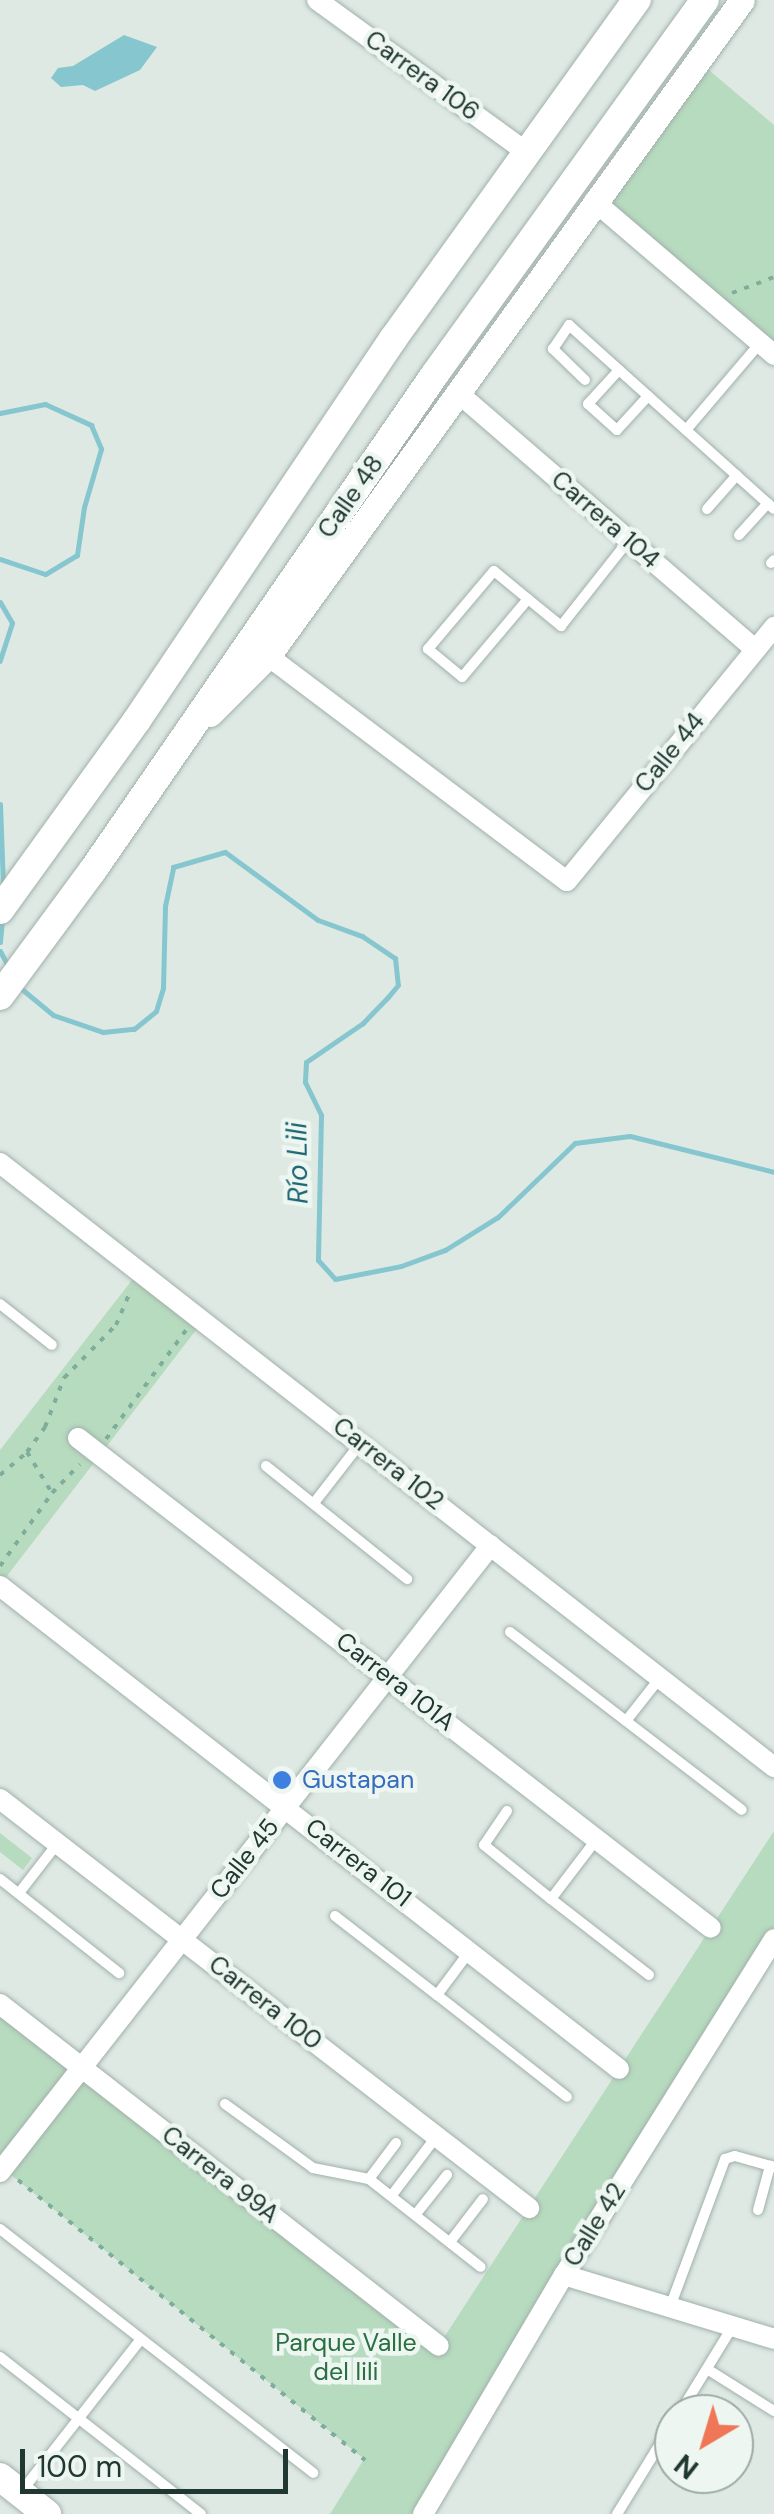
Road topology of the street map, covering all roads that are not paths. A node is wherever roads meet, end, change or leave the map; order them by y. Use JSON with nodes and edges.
{"nodes":[{"id":1,"x":317,"y":0,"type":"edge"},
{"id":2,"x":621,"y":0,"type":"edge"},
{"id":3,"x":636,"y":0,"type":"edge"},
{"id":4,"x":705,"y":0,"type":"edge"},
{"id":5,"x":742,"y":0,"type":"edge"},
{"id":6,"x":612,"y":34,"type":"junction"},
{"id":7,"x":526,"y":152,"type":"junction"},
{"id":8,"x":594,"y":202,"type":"junction"},
{"id":9,"x":767,"y":349,"type":"edge"},
{"id":10,"x":618,"y":370,"type":"junction"},
{"id":11,"x":585,"y":380,"type":"dead end"},
{"id":12,"x":457,"y":392,"type":"junction"},
{"id":13,"x":648,"y":396,"type":"junction"},
{"id":14,"x":686,"y":430,"type":"junction"},
{"id":15,"x":737,"y":476,"type":"junction"},
{"id":16,"x":771,"y":506,"type":"edge"},
{"id":17,"x":708,"y":509,"type":"dead end"},
{"id":18,"x":739,"y":535,"type":"dead end"},
{"id":19,"x":629,"y":540,"type":"junction"},
{"id":20,"x":528,"y":599,"type":"junction"},
{"id":21,"x":774,"y":626,"type":"edge"},
{"id":22,"x":754,"y":648,"type":"junction"},
{"id":23,"x":268,"y":656,"type":"junction"},
{"id":24,"x":179,"y":746,"type":"junction"},
{"id":25,"x":0,"y":910,"type":"edge"},
{"id":26,"x":0,"y":996,"type":"edge"},
{"id":27,"x":0,"y":1164,"type":"edge"},
{"id":28,"x":0,"y":1304,"type":"edge"},
{"id":29,"x":52,"y":1345,"type":"dead end"},
{"id":30,"x":78,"y":1438,"type":"dead end"},
{"id":31,"x":360,"y":1443,"type":"junction"},
{"id":32,"x":266,"y":1466,"type":"dead end"},
{"id":33,"x":314,"y":1503,"type":"junction"},
{"id":34,"x":491,"y":1545,"type":"junction"},
{"id":35,"x":407,"y":1579,"type":"dead end"},
{"id":36,"x":0,"y":1586,"type":"edge"},
{"id":37,"x":510,"y":1632,"type":"dead end"},
{"id":38,"x":389,"y":1676,"type":"junction"},
{"id":39,"x":659,"y":1678,"type":"junction"},
{"id":40,"x":626,"y":1721,"type":"junction"},
{"id":41,"x":774,"y":1767,"type":"edge"},
{"id":42,"x":0,"y":1800,"type":"edge"},
{"id":43,"x":286,"y":1807,"type":"junction"},
{"id":44,"x":742,"y":1810,"type":"dead end"},
{"id":45,"x":506,"y":1811,"type":"dead end"},
{"id":46,"x":596,"y":1840,"type":"junction"},
{"id":47,"x":57,"y":1844,"type":"junction"},
{"id":48,"x":0,"y":1879,"type":"edge"},
{"id":49,"x":18,"y":1893,"type":"junction"},
{"id":50,"x":551,"y":1899,"type":"junction"},
{"id":51,"x":335,"y":1916,"type":"dead end"},
{"id":52,"x":711,"y":1928,"type":"dead end"},
{"id":53,"x":183,"y":1939,"type":"junction"},
{"id":54,"x":774,"y":1939,"type":"edge"},
{"id":55,"x":470,"y":1951,"type":"junction"},
{"id":56,"x":120,"y":1972,"type":"dead end"},
{"id":57,"x":648,"y":1975,"type":"dead end"},
{"id":58,"x":436,"y":1995,"type":"junction"},
{"id":59,"x":0,"y":2004,"type":"edge"},
{"id":60,"x":82,"y":2068,"type":"junction"},
{"id":61,"x":620,"y":2068,"type":"dead end"},
{"id":62,"x":567,"y":2097,"type":"dead end"},
{"id":63,"x":225,"y":2104,"type":"dead end"},
{"id":64,"x":436,"y":2137,"type":"junction"},
{"id":65,"x":396,"y":2143,"type":"dead end"},
{"id":66,"x":772,"y":2167,"type":"edge"},
{"id":67,"x":2,"y":2170,"type":"edge"},
{"id":68,"x":448,"y":2175,"type":"dead end"},
{"id":69,"x":368,"y":2179,"type":"junction"},
{"id":70,"x":392,"y":2195,"type":"junction"},
{"id":71,"x":484,"y":2199,"type":"dead end"},
{"id":72,"x":529,"y":2208,"type":"dead end"},
{"id":73,"x":758,"y":2210,"type":"dead end"},
{"id":74,"x":416,"y":2214,"type":"junction"},
{"id":75,"x":0,"y":2229,"type":"edge"},
{"id":76,"x":450,"y":2242,"type":"junction"},
{"id":77,"x":481,"y":2266,"type":"dead end"},
{"id":78,"x":564,"y":2275,"type":"junction"},
{"id":79,"x":670,"y":2308,"type":"junction"},
{"id":80,"x":734,"y":2325,"type":"junction"},
{"id":81,"x":140,"y":2339,"type":"junction"},
{"id":82,"x":774,"y":2339,"type":"edge"},
{"id":83,"x":439,"y":2346,"type":"dead end"},
{"id":84,"x":0,"y":2357,"type":"edge"},
{"id":85,"x":706,"y":2369,"type":"junction"},
{"id":86,"x":691,"y":2394,"type":"edge"},
{"id":87,"x":774,"y":2411,"type":"edge"},
{"id":88,"x":78,"y":2418,"type":"junction"},
{"id":89,"x":654,"y":2454,"type":"edge"},
{"id":90,"x":313,"y":2473,"type":"dead end"},
{"id":91,"x":7,"y":2485,"type":"edge"},
{"id":92,"x":47,"y":2514,"type":"edge"},
{"id":93,"x":200,"y":2514,"type":"edge"},
{"id":94,"x":422,"y":2514,"type":"edge"},
{"id":95,"x":617,"y":2514,"type":"edge"}],
"edges":[{"from":1,"to":7,"type":"street","name":"Carrera 106"},
{"from":2,"to":6,"type":"lane"},
{"from":3,"to":6,"type":"main road","name":"Calle 48"},
{"from":4,"to":24,"type":"main road","name":"Calle 48"},
{"from":5,"to":8,"type":"street"},
{"from":6,"to":7,"type":"main road","name":"Calle 48"},
{"from":7,"to":25,"type":"main road","name":"Calle 48"},
{"from":8,"to":9,"type":"street"},
{"from":8,"to":12,"type":"street"},
{"from":9,"to":14,"type":"lane"},
{"from":10,"to":11,"type":"lane"},
{"from":10,"to":13,"type":"lane"},
{"from":10,"to":13,"type":"lane"},
{"from":12,"to":19,"type":"street","name":"Carrera 104"},
{"from":12,"to":23,"type":"street"},
{"from":13,"to":14,"type":"lane"},
{"from":14,"to":15,"type":"lane"},
{"from":15,"to":16,"type":"lane"},
{"from":15,"to":17,"type":"lane"},
{"from":16,"to":18,"type":"lane"},
{"from":19,"to":20,"type":"lane"},
{"from":19,"to":22,"type":"street","name":"Carrera 104"},
{"from":20,"to":20,"type":"lane"},
{"from":21,"to":22,"type":"street","name":"Calle 44"},
{"from":22,"to":23,"type":"street","name":"Calle 44"},
{"from":23,"to":24,"type":"street"},
{"from":24,"to":26,"type":"main road","name":"Calle 48"},
{"from":27,"to":31,"type":"street","name":"Carrera 102"},
{"from":28,"to":29,"type":"lane"},
{"from":30,"to":38,"type":"street","name":"Carrera 101A"},
{"from":31,"to":33,"type":"lane"},
{"from":31,"to":34,"type":"street","name":"Carrera 102"},
{"from":32,"to":33,"type":"lane"},
{"from":33,"to":35,"type":"lane"},
{"from":34,"to":38,"type":"street","name":"Calle 45"},
{"from":34,"to":39,"type":"street","name":"Carrera 102"},
{"from":36,"to":43,"type":"street","name":"Carrera 101"},
{"from":37,"to":40,"type":"lane"},
{"from":38,"to":43,"type":"street","name":"Calle 45"},
{"from":38,"to":46,"type":"street","name":"Carrera 101A"},
{"from":39,"to":40,"type":"lane"},
{"from":39,"to":41,"type":"street","name":"Carrera 102"},
{"from":40,"to":44,"type":"lane"},
{"from":42,"to":47,"type":"street","name":"Carrera 100"},
{"from":43,"to":53,"type":"street","name":"Calle 45"},
{"from":43,"to":55,"type":"street","name":"Carrera 101"},
{"from":45,"to":50,"type":"lane"},
{"from":46,"to":50,"type":"lane"},
{"from":46,"to":52,"type":"street","name":"Carrera 101A"},
{"from":47,"to":49,"type":"lane"},
{"from":47,"to":53,"type":"street","name":"Carrera 100"},
{"from":48,"to":49,"type":"lane"},
{"from":49,"to":56,"type":"lane"},
{"from":50,"to":57,"type":"lane"},
{"from":51,"to":58,"type":"lane"},
{"from":53,"to":60,"type":"street","name":"Calle 45"},
{"from":53,"to":64,"type":"street","name":"Carrera 100"},
{"from":54,"to":78,"type":"street","name":"Calle 42"},
{"from":55,"to":58,"type":"lane"},
{"from":55,"to":61,"type":"street","name":"Carrera 101"},
{"from":58,"to":62,"type":"lane"},
{"from":59,"to":60,"type":"street","name":"Carrera 99A"},
{"from":60,"to":67,"type":"street","name":"Calle 45"},
{"from":60,"to":83,"type":"street","name":"Carrera 99A"},
{"from":63,"to":69,"type":"lane"},
{"from":64,"to":70,"type":"lane"},
{"from":64,"to":72,"type":"street","name":"Carrera 100"},
{"from":65,"to":69,"type":"lane"},
{"from":66,"to":73,"type":"lane"},
{"from":66,"to":79,"type":"lane"},
{"from":68,"to":74,"type":"lane"},
{"from":69,"to":70,"type":"lane"},
{"from":70,"to":74,"type":"lane"},
{"from":71,"to":76,"type":"lane"},
{"from":74,"to":76,"type":"lane"},
{"from":75,"to":81,"type":"lane"},
{"from":76,"to":77,"type":"lane"},
{"from":78,"to":79,"type":"street"},
{"from":78,"to":94,"type":"street","name":"Calle 42"},
{"from":79,"to":80,"type":"street"},
{"from":80,"to":82,"type":"street"},
{"from":80,"to":85,"type":"lane"},
{"from":81,"to":88,"type":"lane"},
{"from":81,"to":90,"type":"lane"},
{"from":84,"to":88,"type":"lane"},
{"from":85,"to":86,"type":"lane"},
{"from":85,"to":87,"type":"lane"},
{"from":88,"to":91,"type":"lane"},
{"from":88,"to":93,"type":"lane"},
{"from":89,"to":95,"type":"lane"},
{"from":91,"to":92,"type":"main road"}]}
